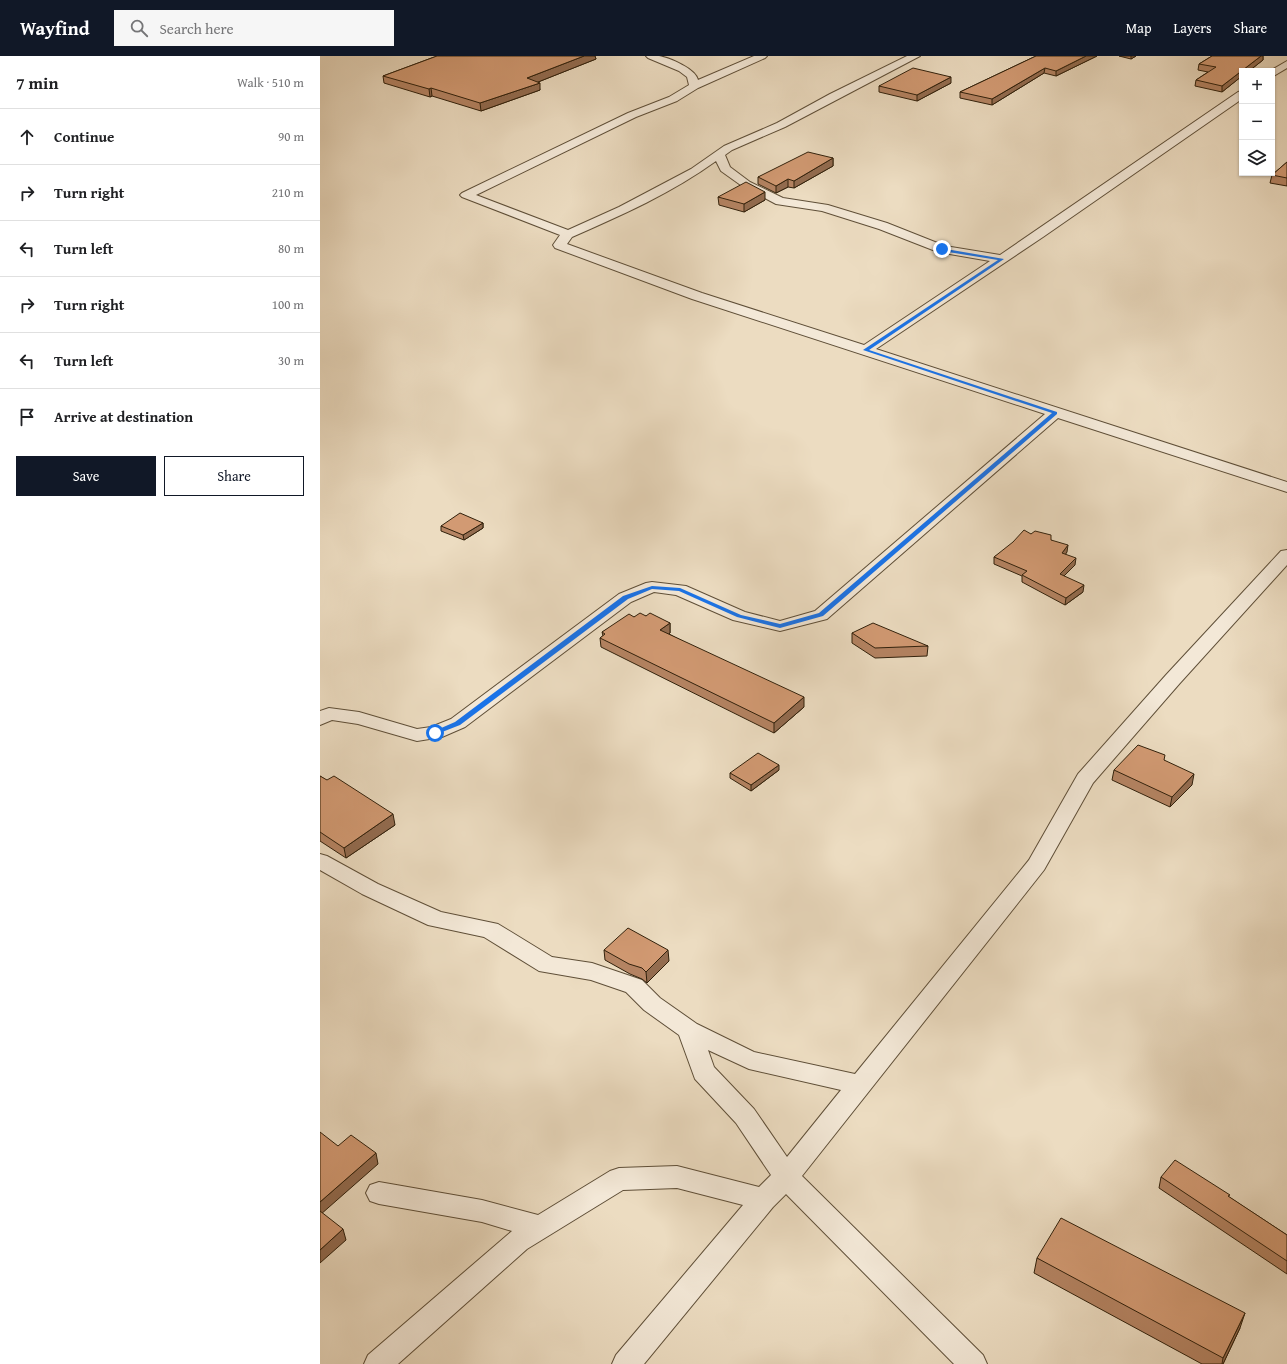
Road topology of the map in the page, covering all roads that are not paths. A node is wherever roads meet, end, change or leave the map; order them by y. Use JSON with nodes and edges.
{"nodes":[{"id":1,"x":651,"y":56,"type":"edge"},
{"id":2,"x":762,"y":56,"type":"edge"},
{"id":3,"x":915,"y":56,"type":"edge"},
{"id":4,"x":1287,"y":64,"type":"edge"},
{"id":5,"x":1275,"y":72,"type":"edge"},
{"id":6,"x":694,"y":86,"type":"junction"},
{"id":7,"x":1239,"y":96,"type":"edge"},
{"id":8,"x":719,"y":155,"type":"junction"},
{"id":9,"x":568,"y":234,"type":"junction"},
{"id":10,"x":1002,"y":259,"type":"junction"},
{"id":11,"x":866,"y":350,"type":"junction"},
{"id":12,"x":1055,"y":413,"type":"junction"},
{"id":13,"x":1287,"y":487,"type":"edge"},
{"id":14,"x":1287,"y":555,"type":"edge"},
{"id":15,"x":320,"y":719,"type":"edge"},
{"id":16,"x":320,"y":861,"type":"edge"},
{"id":17,"x":689,"y":1030,"type":"junction"},
{"id":18,"x":860,"y":1085,"type":"junction"},
{"id":19,"x":786,"y":1177,"type":"junction"},
{"id":20,"x":378,"y":1193,"type":"dead end"},
{"id":21,"x":764,"y":1199,"type":"junction"},
{"id":22,"x":540,"y":1227,"type":"junction"},
{"id":23,"x":378,"y":1364,"type":"edge"},
{"id":24,"x":626,"y":1364,"type":"edge"},
{"id":25,"x":973,"y":1364,"type":"edge"}],
"edges":[{"from":1,"to":6,"type":"street"},
{"from":2,"to":6,"type":"street"},
{"from":3,"to":8,"type":"street"},
{"from":4,"to":5,"type":"street"},
{"from":6,"to":9,"type":"street"},
{"from":7,"to":10,"type":"street"},
{"from":8,"to":9,"type":"street"},
{"from":8,"to":10,"type":"street"},
{"from":9,"to":11,"type":"street"},
{"from":10,"to":11,"type":"street"},
{"from":11,"to":12,"type":"street"},
{"from":12,"to":13,"type":"street"},
{"from":12,"to":15,"type":"street"},
{"from":14,"to":18,"type":"street"},
{"from":16,"to":17,"type":"street"},
{"from":17,"to":18,"type":"street"},
{"from":17,"to":19,"type":"street"},
{"from":18,"to":19,"type":"street"},
{"from":19,"to":21,"type":"street"},
{"from":19,"to":25,"type":"street"},
{"from":20,"to":22,"type":"street"},
{"from":21,"to":22,"type":"street"},
{"from":21,"to":24,"type":"street"},
{"from":22,"to":23,"type":"street"}]}
